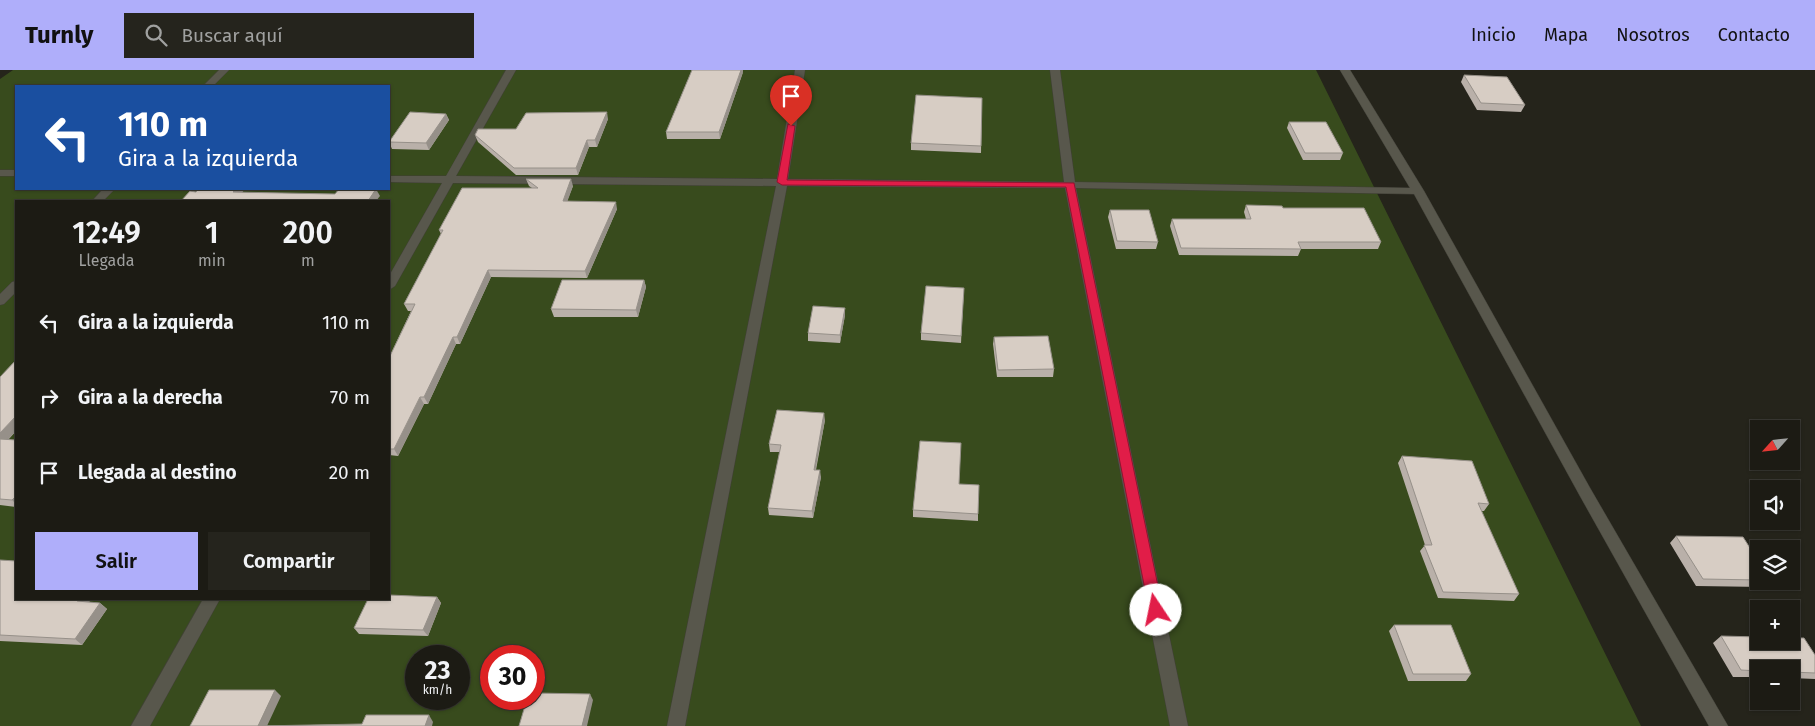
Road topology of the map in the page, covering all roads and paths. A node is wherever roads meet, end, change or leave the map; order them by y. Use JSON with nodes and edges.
{"nodes":[{"id":1,"x":224,"y":70,"type":"edge"},
{"id":2,"x":511,"y":70,"type":"edge"},
{"id":3,"x":800,"y":70,"type":"edge"},
{"id":4,"x":1056,"y":70,"type":"edge"},
{"id":5,"x":1345,"y":70,"type":"edge"},
{"id":6,"x":209,"y":85,"type":"edge"},
{"id":7,"x":0,"y":173,"type":"edge"},
{"id":8,"x":15,"y":173,"type":"edge"},
{"id":9,"x":390,"y":179,"type":"edge"},
{"id":10,"x":449,"y":180,"type":"junction"},
{"id":11,"x":782,"y":182,"type":"junction"},
{"id":12,"x":1070,"y":185,"type":"junction"},
{"id":13,"x":108,"y":190,"type":"edge"},
{"id":14,"x":1418,"y":191,"type":"junction"},
{"id":15,"x":98,"y":200,"type":"edge"},
{"id":16,"x":390,"y":284,"type":"edge"},
{"id":17,"x":15,"y":286,"type":"edge"},
{"id":18,"x":0,"y":301,"type":"edge"},
{"id":19,"x":211,"y":600,"type":"edge"},
{"id":20,"x":140,"y":726,"type":"edge"},
{"id":21,"x":676,"y":726,"type":"edge"},
{"id":22,"x":1179,"y":726,"type":"edge"},
{"id":23,"x":1719,"y":726,"type":"edge"}],
"edges":[{"from":1,"to":6,"type":"street"},
{"from":2,"to":10,"type":"street"},
{"from":3,"to":11,"type":"street"},
{"from":4,"to":12,"type":"street"},
{"from":5,"to":14,"type":"street"},
{"from":7,"to":8,"type":"street"},
{"from":9,"to":10,"type":"street"},
{"from":10,"to":11,"type":"street"},
{"from":10,"to":16,"type":"street"},
{"from":11,"to":12,"type":"street"},
{"from":11,"to":21,"type":"street"},
{"from":12,"to":14,"type":"street"},
{"from":12,"to":22,"type":"street"},
{"from":13,"to":15,"type":"street"},
{"from":14,"to":23,"type":"street"},
{"from":17,"to":18,"type":"street"},
{"from":19,"to":20,"type":"street"}]}
